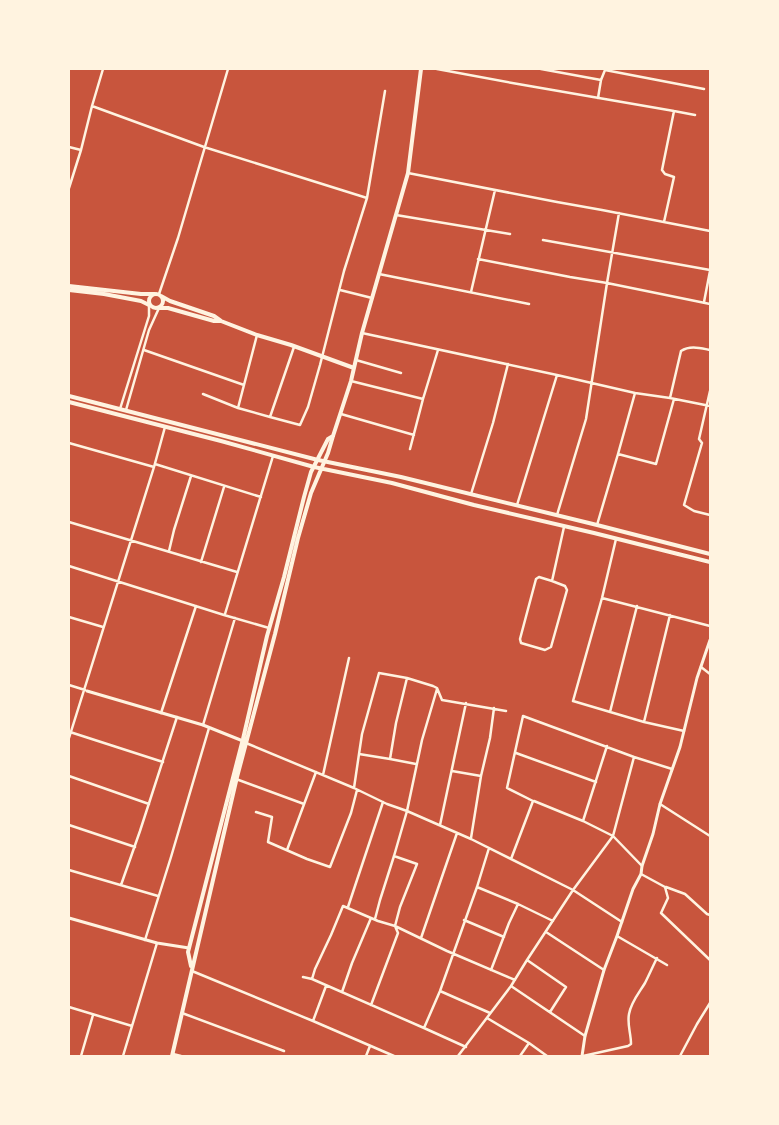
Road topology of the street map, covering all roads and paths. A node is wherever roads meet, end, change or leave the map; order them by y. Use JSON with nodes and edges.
{"nodes":[{"id":1,"x":103,"y":69,"type":"edge"},
{"id":2,"x":228,"y":69,"type":"edge"},
{"id":3,"x":421,"y":69,"type":"edge"},
{"id":4,"x":437,"y":69,"type":"edge"},
{"id":5,"x":541,"y":69,"type":"edge"},
{"id":6,"x":571,"y":69,"type":"edge"},
{"id":7,"x":570,"y":75,"type":"junction"},
{"id":8,"x":601,"y":80,"type":"junction"},
{"id":9,"x":704,"y":89,"type":"dead end"},
{"id":10,"x":385,"y":91,"type":"dead end"},
{"id":11,"x":598,"y":98,"type":"junction"},
{"id":12,"x":92,"y":106,"type":"junction"},
{"id":13,"x":674,"y":110,"type":"junction"},
{"id":14,"x":695,"y":116,"type":"dead end"},
{"id":15,"x":69,"y":147,"type":"edge"},
{"id":16,"x":204,"y":147,"type":"junction"},
{"id":17,"x":81,"y":150,"type":"junction"},
{"id":18,"x":408,"y":172,"type":"junction"},
{"id":19,"x":69,"y":188,"type":"edge"},
{"id":20,"x":495,"y":190,"type":"junction"},
{"id":21,"x":367,"y":198,"type":"junction"},
{"id":22,"x":619,"y":213,"type":"junction"},
{"id":23,"x":396,"y":215,"type":"junction"},
{"id":24,"x":664,"y":222,"type":"junction"},
{"id":25,"x":485,"y":229,"type":"junction"},
{"id":26,"x":710,"y":231,"type":"edge"},
{"id":27,"x":510,"y":234,"type":"dead end"},
{"id":28,"x":543,"y":240,"type":"dead end"},
{"id":29,"x":613,"y":252,"type":"junction"},
{"id":30,"x":478,"y":258,"type":"junction"},
{"id":31,"x":710,"y":270,"type":"edge"},
{"id":32,"x":379,"y":274,"type":"junction"},
{"id":33,"x":607,"y":283,"type":"junction"},
{"id":34,"x":69,"y":286,"type":"edge"},
{"id":35,"x":69,"y":290,"type":"edge"},
{"id":36,"x":340,"y":290,"type":"junction"},
{"id":37,"x":470,"y":292,"type":"junction"},
{"id":38,"x":158,"y":295,"type":"junction"},
{"id":39,"x":372,"y":298,"type":"junction"},
{"id":40,"x":704,"y":302,"type":"junction"},
{"id":41,"x":529,"y":304,"type":"dead end"},
{"id":42,"x":710,"y":304,"type":"edge"},
{"id":43,"x":149,"y":305,"type":"junction"},
{"id":44,"x":159,"y":308,"type":"junction"},
{"id":45,"x":221,"y":320,"type":"junction"},
{"id":46,"x":362,"y":333,"type":"junction"},
{"id":47,"x":257,"y":335,"type":"junction"},
{"id":48,"x":294,"y":346,"type":"junction"},
{"id":49,"x":143,"y":350,"type":"junction"},
{"id":50,"x":438,"y":350,"type":"junction"},
{"id":51,"x":710,"y":350,"type":"edge"},
{"id":52,"x":322,"y":355,"type":"junction"},
{"id":53,"x":356,"y":360,"type":"junction"},
{"id":54,"x":508,"y":364,"type":"junction"},
{"id":55,"x":354,"y":368,"type":"junction"},
{"id":56,"x":401,"y":373,"type":"dead end"},
{"id":57,"x":556,"y":375,"type":"junction"},
{"id":58,"x":351,"y":381,"type":"junction"},
{"id":59,"x":591,"y":383,"type":"junction"},
{"id":60,"x":244,"y":384,"type":"junction"},
{"id":61,"x":710,"y":391,"type":"edge"},
{"id":62,"x":635,"y":393,"type":"junction"},
{"id":63,"x":203,"y":394,"type":"dead end"},
{"id":64,"x":69,"y":396,"type":"edge"},
{"id":65,"x":670,"y":398,"type":"junction"},
{"id":66,"x":423,"y":399,"type":"junction"},
{"id":67,"x":674,"y":399,"type":"junction"},
{"id":68,"x":69,"y":402,"type":"edge"},
{"id":69,"x":709,"y":406,"type":"edge"},
{"id":70,"x":238,"y":408,"type":"junction"},
{"id":71,"x":120,"y":410,"type":"junction"},
{"id":72,"x":125,"y":411,"type":"junction"},
{"id":73,"x":341,"y":414,"type":"junction"},
{"id":74,"x":270,"y":417,"type":"junction"},
{"id":75,"x":165,"y":427,"type":"junction"},
{"id":76,"x":414,"y":435,"type":"junction"},
{"id":77,"x":333,"y":436,"type":"junction"},
{"id":78,"x":69,"y":443,"type":"edge"},
{"id":79,"x":410,"y":449,"type":"dead end"},
{"id":80,"x":618,"y":454,"type":"junction"},
{"id":81,"x":273,"y":456,"type":"junction"},
{"id":82,"x":318,"y":460,"type":"junction"},
{"id":83,"x":325,"y":461,"type":"junction"},
{"id":84,"x":154,"y":465,"type":"junction"},
{"id":85,"x":314,"y":467,"type":"junction"},
{"id":86,"x":322,"y":469,"type":"junction"},
{"id":87,"x":191,"y":476,"type":"junction"},
{"id":88,"x":224,"y":486,"type":"junction"},
{"id":89,"x":471,"y":494,"type":"junction"},
{"id":90,"x":261,"y":498,"type":"junction"},
{"id":91,"x":517,"y":505,"type":"junction"},
{"id":92,"x":556,"y":515,"type":"junction"},
{"id":93,"x":710,"y":515,"type":"edge"},
{"id":94,"x":69,"y":522,"type":"edge"},
{"id":95,"x":597,"y":525,"type":"junction"},
{"id":96,"x":564,"y":527,"type":"junction"},
{"id":97,"x":616,"y":539,"type":"junction"},
{"id":98,"x":130,"y":540,"type":"junction"},
{"id":99,"x":169,"y":551,"type":"junction"},
{"id":100,"x":710,"y":554,"type":"edge"},
{"id":101,"x":201,"y":562,"type":"junction"},
{"id":102,"x":710,"y":562,"type":"edge"},
{"id":103,"x":69,"y":566,"type":"edge"},
{"id":104,"x":237,"y":572,"type":"junction"},
{"id":105,"x":552,"y":581,"type":"junction"},
{"id":106,"x":117,"y":582,"type":"junction"},
{"id":107,"x":602,"y":598,"type":"junction"},
{"id":108,"x":196,"y":606,"type":"junction"},
{"id":109,"x":636,"y":606,"type":"junction"},
{"id":110,"x":224,"y":615,"type":"junction"},
{"id":111,"x":670,"y":615,"type":"junction"},
{"id":112,"x":69,"y":617,"type":"edge"},
{"id":113,"x":235,"y":618,"type":"junction"},
{"id":114,"x":710,"y":626,"type":"edge"},
{"id":115,"x":103,"y":627,"type":"junction"},
{"id":116,"x":269,"y":628,"type":"junction"},
{"id":117,"x":710,"y":640,"type":"edge"},
{"id":118,"x":349,"y":658,"type":"dead end"},
{"id":119,"x":701,"y":667,"type":"junction"},
{"id":120,"x":710,"y":674,"type":"edge"},
{"id":121,"x":407,"y":678,"type":"junction"},
{"id":122,"x":69,"y":685,"type":"edge"},
{"id":123,"x":437,"y":688,"type":"junction"},
{"id":124,"x":85,"y":690,"type":"junction"},
{"id":125,"x":466,"y":703,"type":"junction"},
{"id":126,"x":494,"y":708,"type":"junction"},
{"id":127,"x":506,"y":711,"type":"dead end"},
{"id":128,"x":610,"y":712,"type":"junction"},
{"id":129,"x":161,"y":713,"type":"junction"},
{"id":130,"x":177,"y":717,"type":"junction"},
{"id":131,"x":644,"y":722,"type":"junction"},
{"id":132,"x":203,"y":726,"type":"junction"},
{"id":133,"x":209,"y":728,"type":"junction"},
{"id":134,"x":684,"y":731,"type":"junction"},
{"id":135,"x":70,"y":732,"type":"junction"},
{"id":136,"x":69,"y":738,"type":"edge"},
{"id":137,"x":244,"y":742,"type":"junction"},
{"id":138,"x":607,"y":746,"type":"junction"},
{"id":139,"x":516,"y":753,"type":"junction"},
{"id":140,"x":359,"y":754,"type":"junction"},
{"id":141,"x":634,"y":757,"type":"junction"},
{"id":142,"x":390,"y":758,"type":"junction"},
{"id":143,"x":163,"y":762,"type":"junction"},
{"id":144,"x":416,"y":764,"type":"junction"},
{"id":145,"x":672,"y":769,"type":"junction"},
{"id":146,"x":452,"y":771,"type":"junction"},
{"id":147,"x":316,"y":772,"type":"junction"},
{"id":148,"x":324,"y":775,"type":"junction"},
{"id":149,"x":69,"y":776,"type":"edge"},
{"id":150,"x":481,"y":776,"type":"junction"},
{"id":151,"x":236,"y":779,"type":"junction"},
{"id":152,"x":596,"y":782,"type":"junction"},
{"id":153,"x":356,"y":789,"type":"junction"},
{"id":154,"x":533,"y":801,"type":"junction"},
{"id":155,"x":383,"y":802,"type":"junction"},
{"id":156,"x":149,"y":804,"type":"junction"},
{"id":157,"x":304,"y":804,"type":"junction"},
{"id":158,"x":660,"y":804,"type":"junction"},
{"id":159,"x":407,"y":811,"type":"junction"},
{"id":160,"x":256,"y":812,"type":"dead end"},
{"id":161,"x":583,"y":821,"type":"junction"},
{"id":162,"x":69,"y":825,"type":"edge"},
{"id":163,"x":440,"y":825,"type":"junction"},
{"id":164,"x":457,"y":834,"type":"junction"},
{"id":165,"x":613,"y":836,"type":"junction"},
{"id":166,"x":710,"y":836,"type":"edge"},
{"id":167,"x":471,"y":839,"type":"junction"},
{"id":168,"x":135,"y":847,"type":"junction"},
{"id":169,"x":490,"y":848,"type":"junction"},
{"id":170,"x":287,"y":850,"type":"junction"},
{"id":171,"x":394,"y":856,"type":"junction"},
{"id":172,"x":511,"y":859,"type":"junction"},
{"id":173,"x":642,"y":866,"type":"junction"},
{"id":174,"x":69,"y":870,"type":"edge"},
{"id":175,"x":642,"y":874,"type":"junction"},
{"id":176,"x":121,"y":885,"type":"junction"},
{"id":177,"x":477,"y":887,"type":"junction"},
{"id":178,"x":665,"y":887,"type":"junction"},
{"id":179,"x":573,"y":890,"type":"junction"},
{"id":180,"x":159,"y":896,"type":"junction"},
{"id":181,"x":518,"y":904,"type":"junction"},
{"id":182,"x":348,"y":908,"type":"junction"},
{"id":183,"x":710,"y":915,"type":"edge"},
{"id":184,"x":69,"y":918,"type":"edge"},
{"id":185,"x":371,"y":918,"type":"junction"},
{"id":186,"x":375,"y":920,"type":"junction"},
{"id":187,"x":464,"y":920,"type":"junction"},
{"id":188,"x":553,"y":922,"type":"junction"},
{"id":189,"x":622,"y":922,"type":"junction"},
{"id":190,"x":395,"y":926,"type":"junction"},
{"id":191,"x":546,"y":932,"type":"junction"},
{"id":192,"x":617,"y":936,"type":"junction"},
{"id":193,"x":504,"y":938,"type":"junction"},
{"id":194,"x":421,"y":939,"type":"junction"},
{"id":195,"x":145,"y":940,"type":"junction"},
{"id":196,"x":157,"y":943,"type":"junction"},
{"id":197,"x":190,"y":948,"type":"junction"},
{"id":198,"x":453,"y":953,"type":"junction"},
{"id":199,"x":657,"y":958,"type":"junction"},
{"id":200,"x":527,"y":960,"type":"junction"},
{"id":201,"x":710,"y":960,"type":"edge"},
{"id":202,"x":666,"y":964,"type":"dead end"},
{"id":203,"x":192,"y":970,"type":"junction"},
{"id":204,"x":491,"y":970,"type":"junction"},
{"id":205,"x":604,"y":970,"type":"junction"},
{"id":206,"x":303,"y":977,"type":"dead end"},
{"id":207,"x":312,"y":979,"type":"junction"},
{"id":208,"x":515,"y":980,"type":"junction"},
{"id":209,"x":326,"y":986,"type":"junction"},
{"id":210,"x":511,"y":986,"type":"junction"},
{"id":211,"x":440,"y":991,"type":"junction"},
{"id":212,"x":342,"y":992,"type":"junction"},
{"id":213,"x":710,"y":1003,"type":"edge"},
{"id":214,"x":371,"y":1005,"type":"junction"},
{"id":215,"x":69,"y":1007,"type":"edge"},
{"id":216,"x":550,"y":1012,"type":"junction"},
{"id":217,"x":182,"y":1013,"type":"junction"},
{"id":218,"x":490,"y":1013,"type":"junction"},
{"id":219,"x":93,"y":1016,"type":"junction"},
{"id":220,"x":487,"y":1018,"type":"junction"},
{"id":221,"x":313,"y":1021,"type":"junction"},
{"id":222,"x":132,"y":1026,"type":"junction"},
{"id":223,"x":424,"y":1028,"type":"junction"},
{"id":224,"x":586,"y":1036,"type":"junction"},
{"id":225,"x":528,"y":1043,"type":"junction"},
{"id":226,"x":370,"y":1046,"type":"junction"},
{"id":227,"x":466,"y":1047,"type":"junction"},
{"id":228,"x":284,"y":1051,"type":"dead end"},
{"id":229,"x":172,"y":1055,"type":"edge"},
{"id":230,"x":81,"y":1056,"type":"edge"},
{"id":231,"x":123,"y":1056,"type":"edge"},
{"id":232,"x":181,"y":1056,"type":"edge"},
{"id":233,"x":366,"y":1056,"type":"edge"},
{"id":234,"x":394,"y":1056,"type":"edge"},
{"id":235,"x":458,"y":1056,"type":"edge"},
{"id":236,"x":520,"y":1056,"type":"edge"},
{"id":237,"x":547,"y":1056,"type":"edge"},
{"id":238,"x":582,"y":1056,"type":"edge"},
{"id":239,"x":680,"y":1056,"type":"edge"}],
"edges":[{"from":1,"to":12,"type":"street"},
{"from":2,"to":16,"type":"street"},
{"from":3,"to":18,"type":"main road"},
{"from":4,"to":11,"type":"street"},
{"from":5,"to":7,"type":"street"},
{"from":6,"to":7,"type":"street"},
{"from":7,"to":8,"type":"street"},
{"from":8,"to":9,"type":"street"},
{"from":8,"to":11,"type":"street"},
{"from":10,"to":21,"type":"street"},
{"from":11,"to":13,"type":"street"},
{"from":12,"to":16,"type":"street"},
{"from":12,"to":17,"type":"street"},
{"from":13,"to":14,"type":"street"},
{"from":13,"to":24,"type":"street"},
{"from":15,"to":17,"type":"street"},
{"from":16,"to":21,"type":"street"},
{"from":16,"to":38,"type":"street"},
{"from":17,"to":19,"type":"street"},
{"from":18,"to":20,"type":"street"},
{"from":18,"to":23,"type":"main road"},
{"from":20,"to":22,"type":"street"},
{"from":20,"to":25,"type":"street"},
{"from":21,"to":36,"type":"street"},
{"from":22,"to":24,"type":"street"},
{"from":22,"to":29,"type":"street"},
{"from":23,"to":25,"type":"street"},
{"from":23,"to":32,"type":"main road"},
{"from":24,"to":26,"type":"street"},
{"from":25,"to":27,"type":"street"},
{"from":25,"to":30,"type":"street"},
{"from":28,"to":29,"type":"street"},
{"from":29,"to":31,"type":"street"},
{"from":29,"to":33,"type":"street"},
{"from":30,"to":33,"type":"street"},
{"from":30,"to":37,"type":"street"},
{"from":31,"to":40,"type":"street"},
{"from":32,"to":37,"type":"street"},
{"from":32,"to":39,"type":"main road"},
{"from":33,"to":40,"type":"street"},
{"from":33,"to":59,"type":"street"},
{"from":34,"to":38,"type":"main road"},
{"from":35,"to":43,"type":"main road"},
{"from":36,"to":39,"type":"street"},
{"from":36,"to":52,"type":"street"},
{"from":37,"to":41,"type":"street"},
{"from":38,"to":43,"type":"main road"},
{"from":38,"to":44,"type":"main road"},
{"from":38,"to":45,"type":"main road"},
{"from":39,"to":46,"type":"main road"},
{"from":40,"to":42,"type":"street"},
{"from":43,"to":44,"type":"main road"},
{"from":43,"to":71,"type":"street"},
{"from":44,"to":45,"type":"main road"},
{"from":44,"to":49,"type":"street"},
{"from":45,"to":47,"type":"main road"},
{"from":46,"to":50,"type":"street"},
{"from":46,"to":53,"type":"main road"},
{"from":47,"to":48,"type":"main road"},
{"from":47,"to":60,"type":"street"},
{"from":48,"to":52,"type":"main road"},
{"from":48,"to":74,"type":"street"},
{"from":49,"to":60,"type":"street"},
{"from":49,"to":72,"type":"street"},
{"from":50,"to":54,"type":"street"},
{"from":50,"to":66,"type":"street"},
{"from":51,"to":65,"type":"street"},
{"from":52,"to":55,"type":"main road"},
{"from":52,"to":74,"type":"street"},
{"from":53,"to":55,"type":"main road"},
{"from":53,"to":56,"type":"street"},
{"from":54,"to":57,"type":"street"},
{"from":54,"to":89,"type":"street"},
{"from":55,"to":58,"type":"main road"},
{"from":57,"to":59,"type":"street"},
{"from":57,"to":91,"type":"street"},
{"from":58,"to":66,"type":"street"},
{"from":58,"to":73,"type":"main road"},
{"from":59,"to":62,"type":"street"},
{"from":59,"to":92,"type":"street"},
{"from":60,"to":70,"type":"street"},
{"from":61,"to":69,"type":"street"},
{"from":62,"to":65,"type":"street"},
{"from":62,"to":80,"type":"street"},
{"from":63,"to":70,"type":"street"},
{"from":64,"to":71,"type":"main road"},
{"from":65,"to":67,"type":"street"},
{"from":66,"to":76,"type":"street"},
{"from":67,"to":69,"type":"street"},
{"from":67,"to":80,"type":"street"},
{"from":68,"to":75,"type":"main road"},
{"from":69,"to":93,"type":"street"},
{"from":70,"to":74,"type":"street"},
{"from":71,"to":72,"type":"main road"},
{"from":72,"to":82,"type":"main road"},
{"from":73,"to":76,"type":"street"},
{"from":73,"to":77,"type":"main road"},
{"from":75,"to":81,"type":"main road"},
{"from":75,"to":84,"type":"street"},
{"from":76,"to":79,"type":"street"},
{"from":77,"to":82,"type":"main road"},
{"from":77,"to":83,"type":"main road"},
{"from":78,"to":84,"type":"street"},
{"from":80,"to":95,"type":"street"},
{"from":81,"to":85,"type":"main road"},
{"from":81,"to":90,"type":"street"},
{"from":82,"to":83,"type":"main road"},
{"from":82,"to":85,"type":"main road"},
{"from":83,"to":86,"type":"main road"},
{"from":83,"to":89,"type":"main road"},
{"from":84,"to":87,"type":"street"},
{"from":84,"to":98,"type":"street"},
{"from":85,"to":86,"type":"main road"},
{"from":85,"to":116,"type":"main road"},
{"from":86,"to":96,"type":"main road"},
{"from":86,"to":137,"type":"main road"},
{"from":87,"to":88,"type":"street"},
{"from":87,"to":99,"type":"street"},
{"from":88,"to":90,"type":"street"},
{"from":88,"to":101,"type":"street"},
{"from":89,"to":91,"type":"main road"},
{"from":90,"to":104,"type":"street"},
{"from":91,"to":92,"type":"main road"},
{"from":92,"to":95,"type":"main road"},
{"from":94,"to":98,"type":"street"},
{"from":95,"to":100,"type":"main road"},
{"from":96,"to":97,"type":"main road"},
{"from":96,"to":105,"type":"street"},
{"from":97,"to":102,"type":"main road"},
{"from":97,"to":107,"type":"street"},
{"from":98,"to":99,"type":"street"},
{"from":98,"to":106,"type":"street"},
{"from":99,"to":101,"type":"street"},
{"from":101,"to":104,"type":"street"},
{"from":103,"to":106,"type":"street"},
{"from":104,"to":110,"type":"street"},
{"from":105,"to":105,"type":"street"},
{"from":106,"to":108,"type":"street"},
{"from":106,"to":115,"type":"street"},
{"from":107,"to":109,"type":"street"},
{"from":107,"to":128,"type":"street"},
{"from":108,"to":110,"type":"street"},
{"from":108,"to":129,"type":"street"},
{"from":109,"to":111,"type":"street"},
{"from":109,"to":128,"type":"street"},
{"from":110,"to":113,"type":"street"},
{"from":111,"to":114,"type":"street"},
{"from":111,"to":131,"type":"street"},
{"from":112,"to":115,"type":"street"},
{"from":113,"to":116,"type":"street"},
{"from":113,"to":132,"type":"street"},
{"from":115,"to":124,"type":"street"},
{"from":116,"to":137,"type":"main road"},
{"from":117,"to":119,"type":"street"},
{"from":118,"to":148,"type":"street"},
{"from":119,"to":120,"type":"street"},
{"from":119,"to":134,"type":"street"},
{"from":121,"to":123,"type":"street"},
{"from":121,"to":140,"type":"street"},
{"from":121,"to":142,"type":"street"},
{"from":122,"to":124,"type":"street"},
{"from":123,"to":125,"type":"street"},
{"from":123,"to":144,"type":"street"},
{"from":124,"to":129,"type":"street"},
{"from":124,"to":135,"type":"street"},
{"from":125,"to":126,"type":"street"},
{"from":125,"to":146,"type":"street"},
{"from":126,"to":127,"type":"street"},
{"from":126,"to":150,"type":"street"},
{"from":128,"to":131,"type":"street"},
{"from":129,"to":130,"type":"street"},
{"from":130,"to":132,"type":"street"},
{"from":130,"to":143,"type":"street"},
{"from":131,"to":134,"type":"street"},
{"from":132,"to":133,"type":"street"},
{"from":133,"to":137,"type":"street"},
{"from":133,"to":180,"type":"street"},
{"from":134,"to":145,"type":"street"},
{"from":135,"to":136,"type":"street"},
{"from":135,"to":143,"type":"street"},
{"from":137,"to":147,"type":"street"},
{"from":137,"to":151,"type":"main road"},
{"from":137,"to":197,"type":"main road"},
{"from":138,"to":139,"type":"street"},
{"from":138,"to":141,"type":"street"},
{"from":138,"to":152,"type":"street"},
{"from":139,"to":152,"type":"street"},
{"from":139,"to":154,"type":"street"},
{"from":140,"to":142,"type":"street"},
{"from":140,"to":153,"type":"street"},
{"from":141,"to":145,"type":"street"},
{"from":141,"to":165,"type":"street"},
{"from":142,"to":144,"type":"street"},
{"from":143,"to":156,"type":"street"},
{"from":144,"to":159,"type":"street"},
{"from":145,"to":158,"type":"street"},
{"from":146,"to":150,"type":"street"},
{"from":146,"to":163,"type":"street"},
{"from":147,"to":148,"type":"street"},
{"from":147,"to":157,"type":"street"},
{"from":148,"to":153,"type":"street"},
{"from":149,"to":156,"type":"street"},
{"from":150,"to":167,"type":"street"},
{"from":151,"to":157,"type":"street"},
{"from":151,"to":203,"type":"main road"},
{"from":152,"to":161,"type":"street"},
{"from":153,"to":155,"type":"street"},
{"from":153,"to":170,"type":"street"},
{"from":154,"to":161,"type":"street"},
{"from":154,"to":172,"type":"street"},
{"from":155,"to":159,"type":"street"},
{"from":155,"to":182,"type":"street"},
{"from":156,"to":168,"type":"street"},
{"from":157,"to":170,"type":"street"},
{"from":158,"to":166,"type":"street"},
{"from":158,"to":173,"type":"street"},
{"from":159,"to":163,"type":"street"},
{"from":159,"to":171,"type":"street"},
{"from":160,"to":170,"type":"street"},
{"from":161,"to":165,"type":"street"},
{"from":162,"to":168,"type":"street"},
{"from":163,"to":164,"type":"street"},
{"from":164,"to":167,"type":"street"},
{"from":164,"to":194,"type":"street"},
{"from":165,"to":173,"type":"street"},
{"from":165,"to":179,"type":"street"},
{"from":167,"to":169,"type":"street"},
{"from":168,"to":176,"type":"street"},
{"from":169,"to":172,"type":"street"},
{"from":169,"to":177,"type":"street"},
{"from":171,"to":186,"type":"street"},
{"from":171,"to":190,"type":"street"},
{"from":172,"to":179,"type":"street"},
{"from":173,"to":175,"type":"street"},
{"from":174,"to":176,"type":"street"},
{"from":175,"to":178,"type":"street"},
{"from":175,"to":189,"type":"street"},
{"from":176,"to":180,"type":"street"},
{"from":177,"to":181,"type":"street"},
{"from":177,"to":187,"type":"street"},
{"from":178,"to":183,"type":"street"},
{"from":178,"to":201,"type":"street"},
{"from":179,"to":188,"type":"street"},
{"from":179,"to":189,"type":"street"},
{"from":180,"to":195,"type":"street"},
{"from":181,"to":188,"type":"street"},
{"from":181,"to":193,"type":"street"},
{"from":182,"to":185,"type":"street"},
{"from":182,"to":207,"type":"street"},
{"from":184,"to":195,"type":"street"},
{"from":185,"to":186,"type":"street"},
{"from":185,"to":212,"type":"street"},
{"from":186,"to":190,"type":"street"},
{"from":187,"to":193,"type":"street"},
{"from":187,"to":198,"type":"street"},
{"from":188,"to":191,"type":"street"},
{"from":189,"to":192,"type":"street"},
{"from":190,"to":194,"type":"street"},
{"from":190,"to":214,"type":"street"},
{"from":191,"to":200,"type":"street"},
{"from":191,"to":205,"type":"street"},
{"from":192,"to":199,"type":"street"},
{"from":192,"to":205,"type":"street"},
{"from":193,"to":204,"type":"street"},
{"from":194,"to":198,"type":"street"},
{"from":195,"to":196,"type":"street"},
{"from":196,"to":197,"type":"street"},
{"from":196,"to":222,"type":"street"},
{"from":197,"to":203,"type":"main road"},
{"from":198,"to":204,"type":"street"},
{"from":198,"to":211,"type":"street"},
{"from":199,"to":202,"type":"street"},
{"from":199,"to":238,"type":"street"},
{"from":200,"to":208,"type":"street"},
{"from":200,"to":216,"type":"street"},
{"from":203,"to":217,"type":"main road"},
{"from":203,"to":221,"type":"street"},
{"from":204,"to":208,"type":"street"},
{"from":205,"to":224,"type":"street"},
{"from":206,"to":207,"type":"street"},
{"from":207,"to":209,"type":"street"},
{"from":208,"to":210,"type":"street"},
{"from":209,"to":212,"type":"street"},
{"from":209,"to":221,"type":"street"},
{"from":210,"to":216,"type":"street"},
{"from":210,"to":218,"type":"street"},
{"from":211,"to":218,"type":"street"},
{"from":211,"to":223,"type":"street"},
{"from":212,"to":214,"type":"street"},
{"from":213,"to":239,"type":"street"},
{"from":214,"to":223,"type":"street"},
{"from":215,"to":219,"type":"street"},
{"from":216,"to":224,"type":"street"},
{"from":217,"to":228,"type":"street"},
{"from":217,"to":229,"type":"main road"},
{"from":218,"to":220,"type":"street"},
{"from":219,"to":222,"type":"street"},
{"from":219,"to":230,"type":"street"},
{"from":220,"to":225,"type":"street"},
{"from":220,"to":227,"type":"street"},
{"from":221,"to":226,"type":"street"},
{"from":222,"to":231,"type":"street"},
{"from":223,"to":227,"type":"street"},
{"from":224,"to":238,"type":"street"},
{"from":225,"to":236,"type":"street"},
{"from":225,"to":237,"type":"street"},
{"from":226,"to":233,"type":"street"},
{"from":226,"to":234,"type":"street"},
{"from":227,"to":235,"type":"street"},
{"from":229,"to":232,"type":"street"}]}
